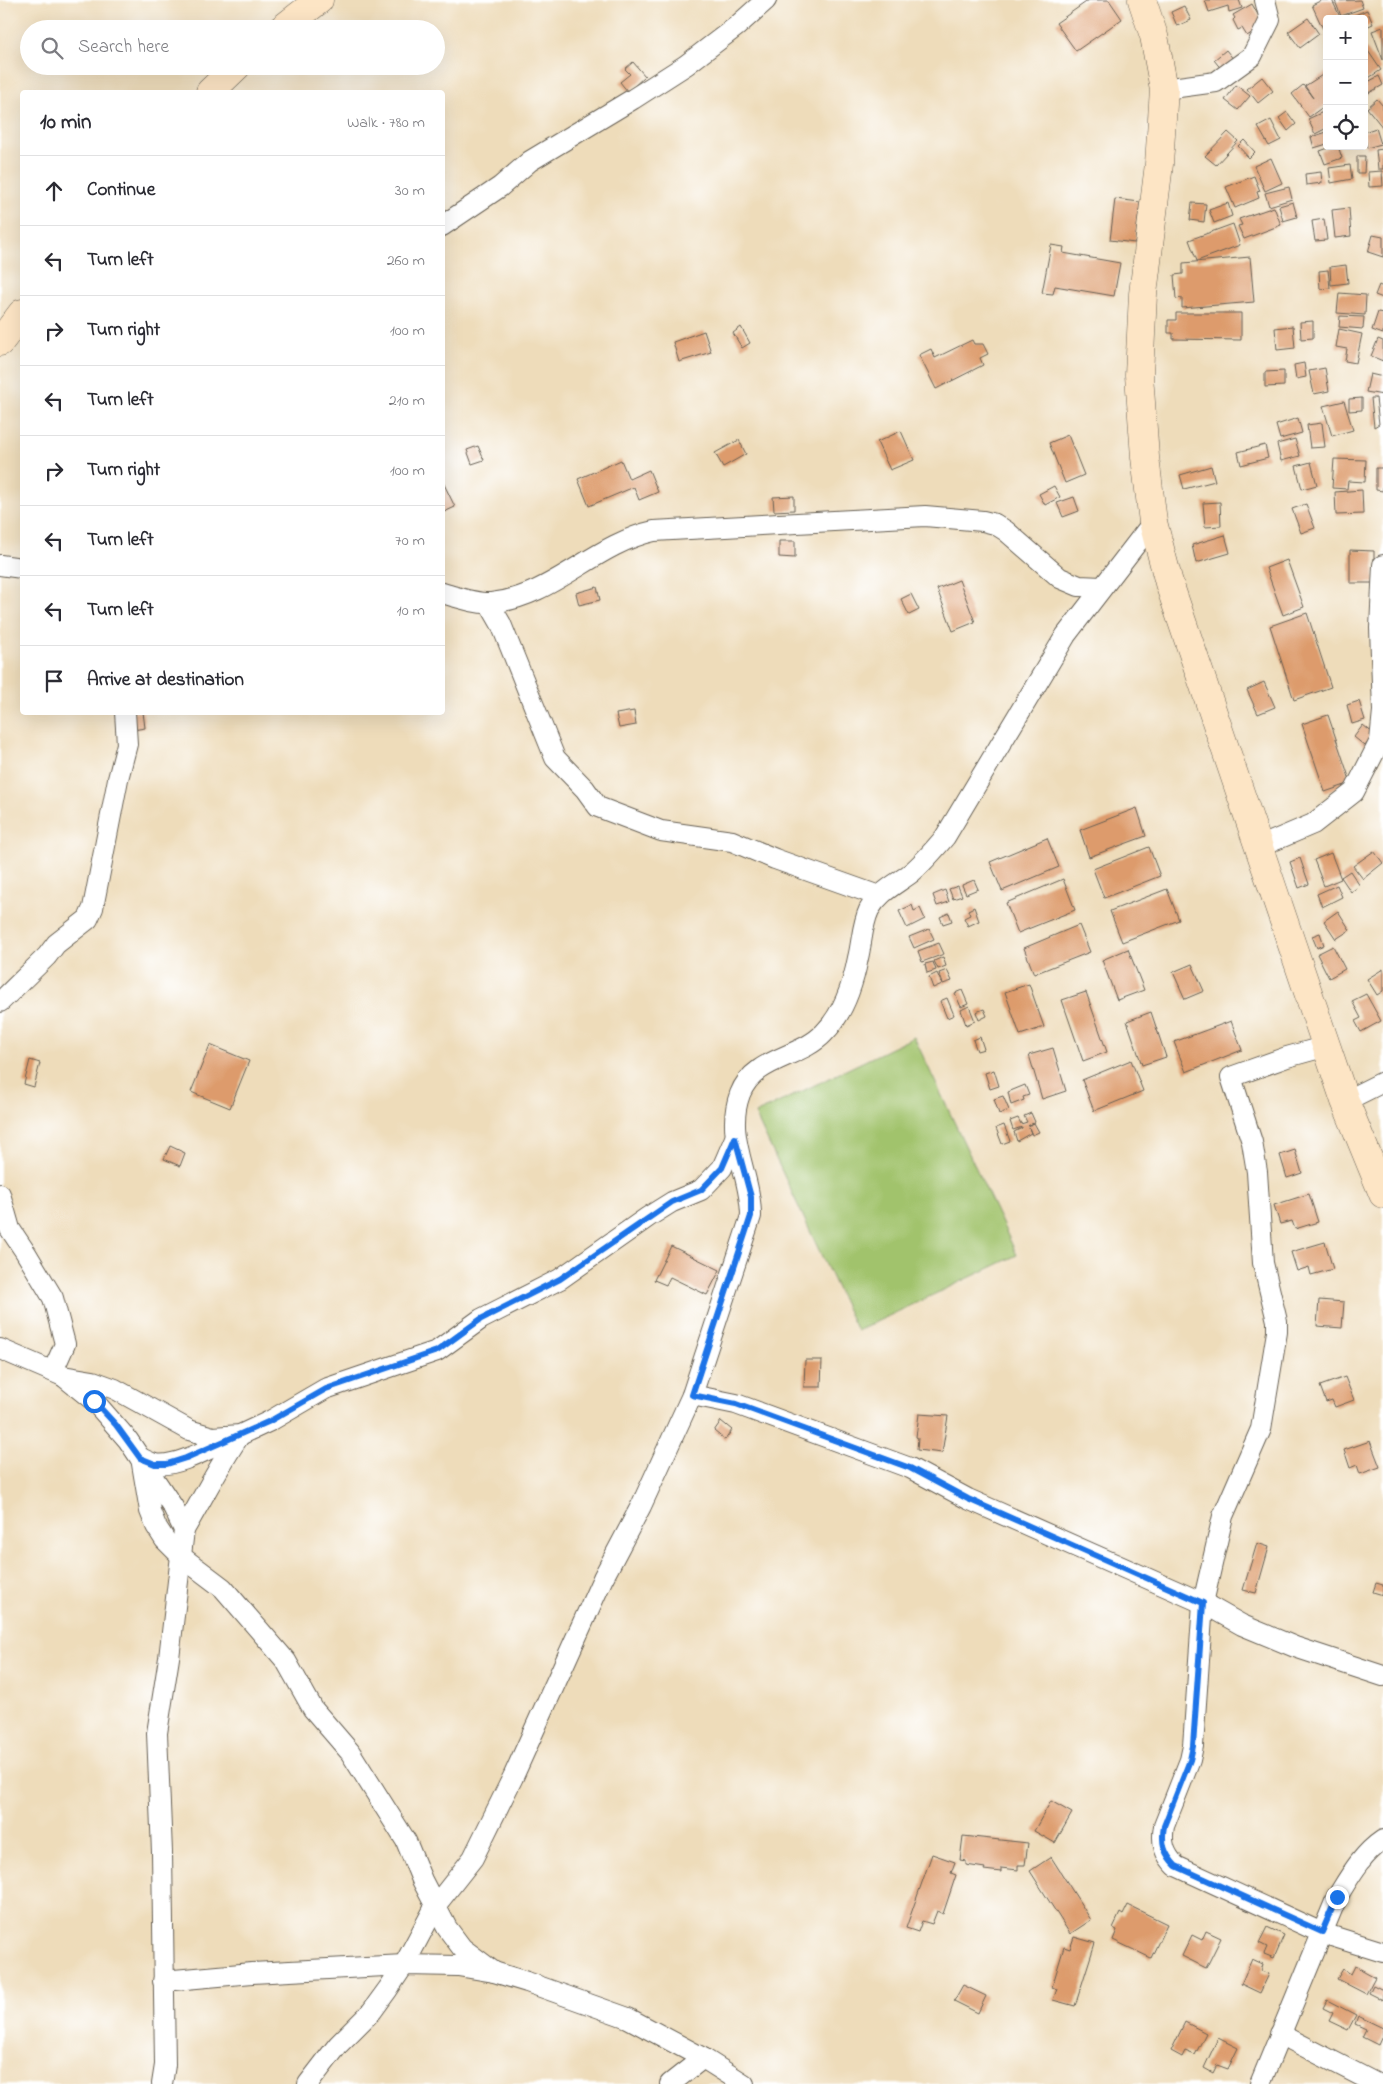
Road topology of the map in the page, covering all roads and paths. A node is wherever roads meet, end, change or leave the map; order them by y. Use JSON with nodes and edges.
{"nodes":[{"id":1,"x":319,"y":0,"type":"edge"},
{"id":2,"x":766,"y":0,"type":"edge"},
{"id":3,"x":1142,"y":0,"type":"edge"},
{"id":4,"x":1266,"y":0,"type":"edge"},
{"id":5,"x":293,"y":20,"type":"edge"},
{"id":6,"x":228,"y":75,"type":"edge"},
{"id":7,"x":1164,"y":89,"type":"junction"},
{"id":8,"x":212,"y":90,"type":"edge"},
{"id":9,"x":445,"y":224,"type":"edge"},
{"id":10,"x":20,"y":316,"type":"edge"},
{"id":11,"x":0,"y":342,"type":"edge"},
{"id":12,"x":1154,"y":522,"type":"junction"},
{"id":13,"x":0,"y":565,"type":"edge"},
{"id":14,"x":1383,"y":565,"type":"edge"},
{"id":15,"x":20,"y":568,"type":"edge"},
{"id":16,"x":1102,"y":587,"type":"junction"},
{"id":17,"x":445,"y":594,"type":"edge"},
{"id":18,"x":489,"y":603,"type":"junction"},
{"id":19,"x":125,"y":715,"type":"edge"},
{"id":20,"x":1260,"y":847,"type":"junction"},
{"id":21,"x":879,"y":896,"type":"junction"},
{"id":22,"x":0,"y":1002,"type":"edge"},
{"id":23,"x":1328,"y":1046,"type":"junction"},
{"id":24,"x":1383,"y":1082,"type":"edge"},
{"id":25,"x":1345,"y":1101,"type":"junction"},
{"id":26,"x":735,"y":1138,"type":"junction"},
{"id":27,"x":0,"y":1194,"type":"edge"},
{"id":28,"x":1383,"y":1194,"type":"edge"},
{"id":29,"x":0,"y":1349,"type":"edge"},
{"id":30,"x":58,"y":1374,"type":"junction"},
{"id":31,"x":692,"y":1395,"type":"junction"},
{"id":32,"x":240,"y":1435,"type":"junction"},
{"id":33,"x":140,"y":1458,"type":"junction"},
{"id":34,"x":184,"y":1530,"type":"junction"},
{"id":35,"x":182,"y":1557,"type":"junction"},
{"id":36,"x":1203,"y":1603,"type":"junction"},
{"id":37,"x":1383,"y":1676,"type":"edge"},
{"id":38,"x":1383,"y":1840,"type":"edge"},
{"id":39,"x":436,"y":1905,"type":"junction"},
{"id":40,"x":1322,"y":1932,"type":"junction"},
{"id":41,"x":1383,"y":1952,"type":"edge"},
{"id":42,"x":404,"y":1965,"type":"junction"},
{"id":43,"x":494,"y":1972,"type":"junction"},
{"id":44,"x":162,"y":1981,"type":"junction"},
{"id":45,"x":1280,"y":2034,"type":"junction"},
{"id":46,"x":703,"y":2058,"type":"junction"},
{"id":47,"x":162,"y":2084,"type":"edge"},
{"id":48,"x":308,"y":2084,"type":"edge"},
{"id":49,"x":670,"y":2084,"type":"edge"},
{"id":50,"x":744,"y":2084,"type":"edge"},
{"id":51,"x":1260,"y":2084,"type":"edge"},
{"id":52,"x":1378,"y":2084,"type":"edge"}],
"edges":[{"from":1,"to":5,"type":"street"},
{"from":2,"to":9,"type":"street"},
{"from":3,"to":7,"type":"street"},
{"from":4,"to":7,"type":"street"},
{"from":6,"to":8,"type":"street"},
{"from":7,"to":12,"type":"street"},
{"from":10,"to":11,"type":"street"},
{"from":12,"to":16,"type":"street"},
{"from":12,"to":20,"type":"street"},
{"from":13,"to":15,"type":"street"},
{"from":14,"to":20,"type":"street"},
{"from":16,"to":18,"type":"street"},
{"from":16,"to":21,"type":"street"},
{"from":17,"to":18,"type":"street"},
{"from":18,"to":21,"type":"street"},
{"from":19,"to":22,"type":"street"},
{"from":20,"to":23,"type":"street"},
{"from":21,"to":26,"type":"street"},
{"from":23,"to":25,"type":"street"},
{"from":23,"to":36,"type":"street"},
{"from":24,"to":25,"type":"street"},
{"from":25,"to":28,"type":"street"},
{"from":26,"to":31,"type":"street"},
{"from":26,"to":32,"type":"street"},
{"from":27,"to":30,"type":"street"},
{"from":29,"to":30,"type":"street"},
{"from":30,"to":32,"type":"street"},
{"from":30,"to":33,"type":"street"},
{"from":31,"to":36,"type":"street"},
{"from":31,"to":39,"type":"street"},
{"from":32,"to":33,"type":"street"},
{"from":32,"to":34,"type":"street"},
{"from":33,"to":34,"type":"street"},
{"from":33,"to":35,"type":"street"},
{"from":34,"to":35,"type":"street"},
{"from":35,"to":39,"type":"street"},
{"from":35,"to":44,"type":"street"},
{"from":36,"to":37,"type":"street"},
{"from":36,"to":40,"type":"street"},
{"from":38,"to":40,"type":"street"},
{"from":39,"to":42,"type":"street"},
{"from":39,"to":43,"type":"street"},
{"from":40,"to":41,"type":"street"},
{"from":40,"to":45,"type":"street"},
{"from":42,"to":43,"type":"street"},
{"from":42,"to":44,"type":"street"},
{"from":42,"to":48,"type":"street"},
{"from":43,"to":46,"type":"street"},
{"from":44,"to":47,"type":"street"},
{"from":45,"to":51,"type":"street"},
{"from":45,"to":52,"type":"street"},
{"from":46,"to":49,"type":"street"},
{"from":46,"to":50,"type":"street"}]}
